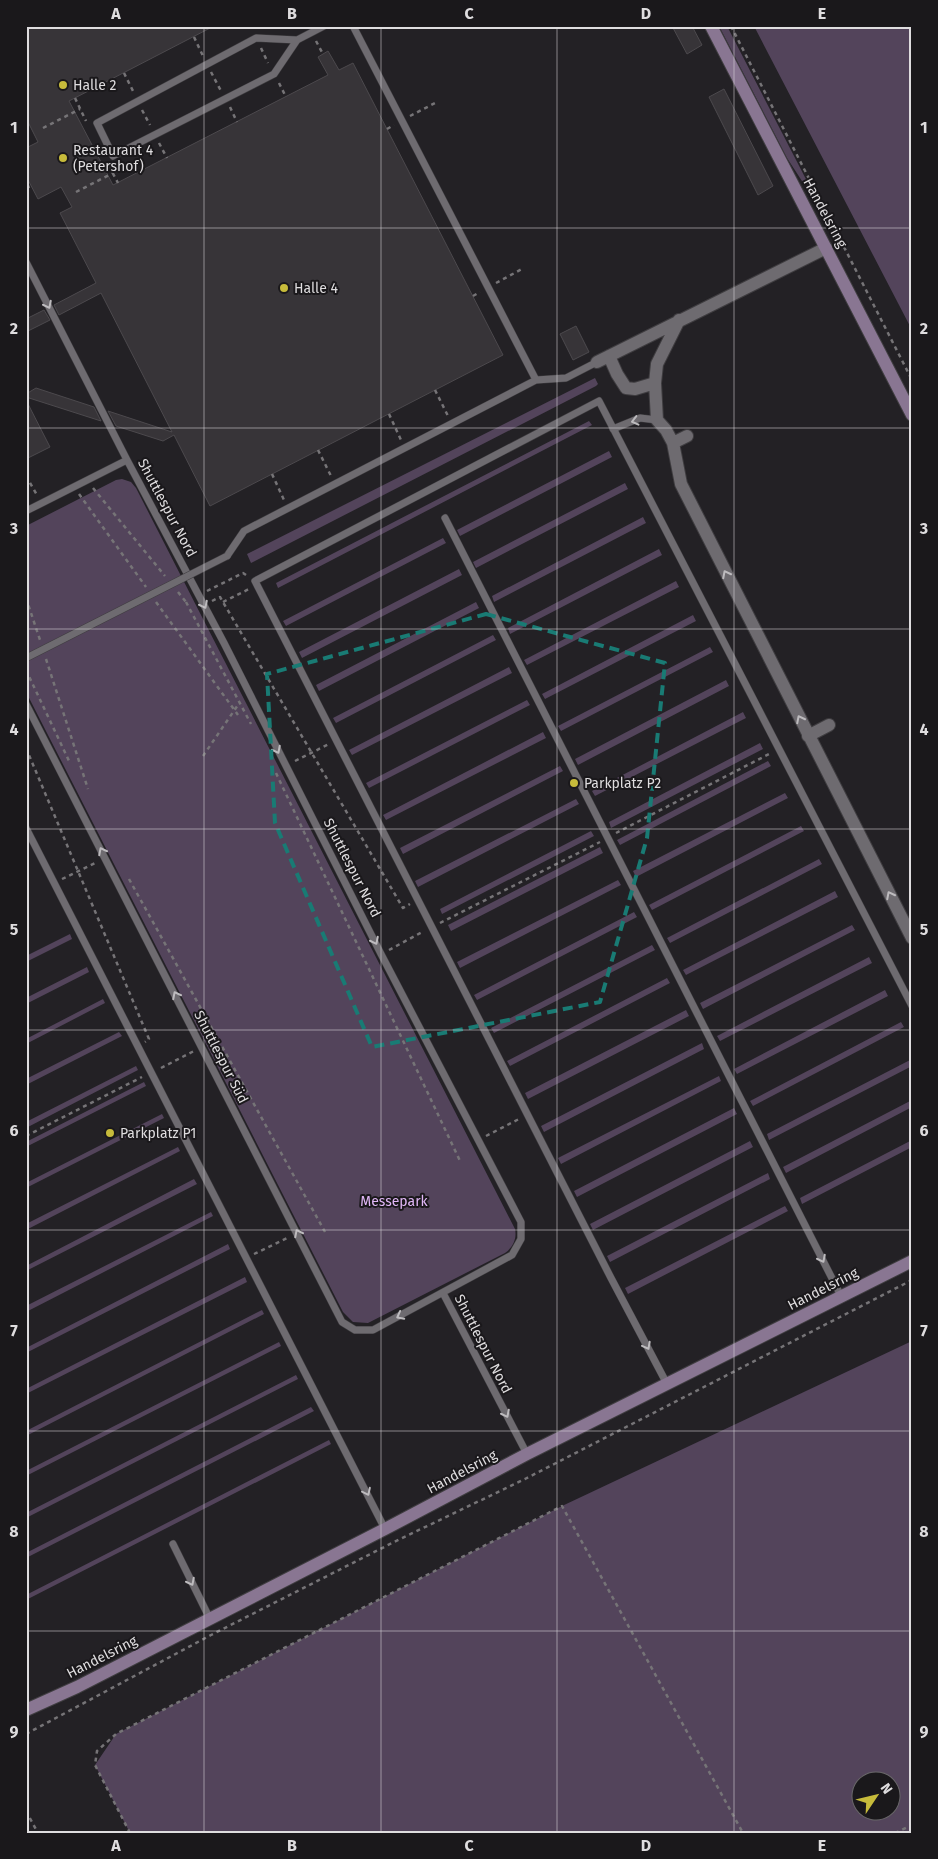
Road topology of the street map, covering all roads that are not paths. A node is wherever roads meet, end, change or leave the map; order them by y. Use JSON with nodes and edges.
{"nodes":[{"id":1,"x":324,"y":26,"type":"edge"},
{"id":2,"x":353,"y":26,"type":"edge"},
{"id":3,"x":711,"y":26,"type":"edge"},
{"id":4,"x":297,"y":40,"type":"junction"},
{"id":5,"x":826,"y":248,"type":"junction"},
{"id":6,"x":26,"y":262,"type":"edge"},
{"id":7,"x":679,"y":320,"type":"junction"},
{"id":8,"x":609,"y":356,"type":"junction"},
{"id":9,"x":597,"y":362,"type":"joint"},
{"id":10,"x":536,"y":380,"type":"junction"},
{"id":11,"x":655,"y":383,"type":"junction"},
{"id":12,"x":912,"y":415,"type":"edge"},
{"id":13,"x":657,"y":420,"type":"junction"},
{"id":14,"x":614,"y":429,"type":"junction"},
{"id":15,"x":687,"y":436,"type":"dead end"},
{"id":16,"x":673,"y":443,"type":"junction"},
{"id":17,"x":127,"y":460,"type":"junction"},
{"id":18,"x":26,"y":511,"type":"edge"},
{"id":19,"x":445,"y":518,"type":"dead end"},
{"id":20,"x":26,"y":658,"type":"edge"},
{"id":21,"x":26,"y":704,"type":"edge"},
{"id":22,"x":829,"y":725,"type":"dead end"},
{"id":23,"x":808,"y":736,"type":"junction"},
{"id":24,"x":26,"y":828,"type":"edge"},
{"id":25,"x":912,"y":938,"type":"edge"},
{"id":26,"x":912,"y":1006,"type":"edge"},
{"id":27,"x":912,"y":1261,"type":"edge"},
{"id":28,"x":443,"y":1293,"type":"junction"},
{"id":29,"x":841,"y":1296,"type":"junction"},
{"id":30,"x":667,"y":1384,"type":"junction"},
{"id":31,"x":526,"y":1454,"type":"junction"},
{"id":32,"x":385,"y":1529,"type":"junction"},
{"id":33,"x":172,"y":1544,"type":"dead end"},
{"id":34,"x":210,"y":1619,"type":"junction"},
{"id":35,"x":26,"y":1710,"type":"edge"}],
"edges":[{"from":1,"to":4,"type":"lane"},
{"from":2,"to":10,"type":"lane"},
{"from":3,"to":5,"type":"main road","name":"Handelsring"},
{"from":4,"to":4,"type":"lane"},
{"from":5,"to":7,"type":"street"},
{"from":5,"to":12,"type":"main road","name":"Handelsring"},
{"from":6,"to":17,"type":"lane","name":"Shuttlespur Nord","one_way":true},
{"from":7,"to":8,"type":"street"},
{"from":7,"to":11,"type":"street"},
{"from":8,"to":9,"type":"street"},
{"from":8,"to":11,"type":"street"},
{"from":9,"to":10,"type":"lane"},
{"from":10,"to":20,"type":"lane","bridge":true},
{"from":11,"to":13,"type":"street"},
{"from":13,"to":14,"type":"lane","one_way":true},
{"from":13,"to":16,"type":"street"},
{"from":14,"to":26,"type":"lane"},
{"from":14,"to":30,"type":"lane","one_way":true},
{"from":15,"to":16,"type":"street"},
{"from":23,"to":16,"type":"street","one_way":true},
{"from":17,"to":18,"type":"lane"},
{"from":17,"to":28,"type":"lane","name":"Shuttlespur Nord","one_way":true},
{"from":19,"to":29,"type":"lane","one_way":true},
{"from":28,"to":21,"type":"lane","name":"Shuttlespur Süd","one_way":true},
{"from":22,"to":23,"type":"street"},
{"from":25,"to":23,"type":"street","one_way":true},
{"from":24,"to":32,"type":"lane","one_way":true},
{"from":27,"to":29,"type":"main road","name":"Handelsring"},
{"from":28,"to":31,"type":"lane","name":"Shuttlespur Nord","one_way":true},
{"from":29,"to":30,"type":"main road","name":"Handelsring"},
{"from":30,"to":31,"type":"main road","name":"Handelsring"},
{"from":31,"to":32,"type":"main road","name":"Handelsring"},
{"from":32,"to":34,"type":"main road","name":"Handelsring"},
{"from":33,"to":34,"type":"lane","one_way":true},
{"from":34,"to":35,"type":"main road","name":"Handelsring"}]}
